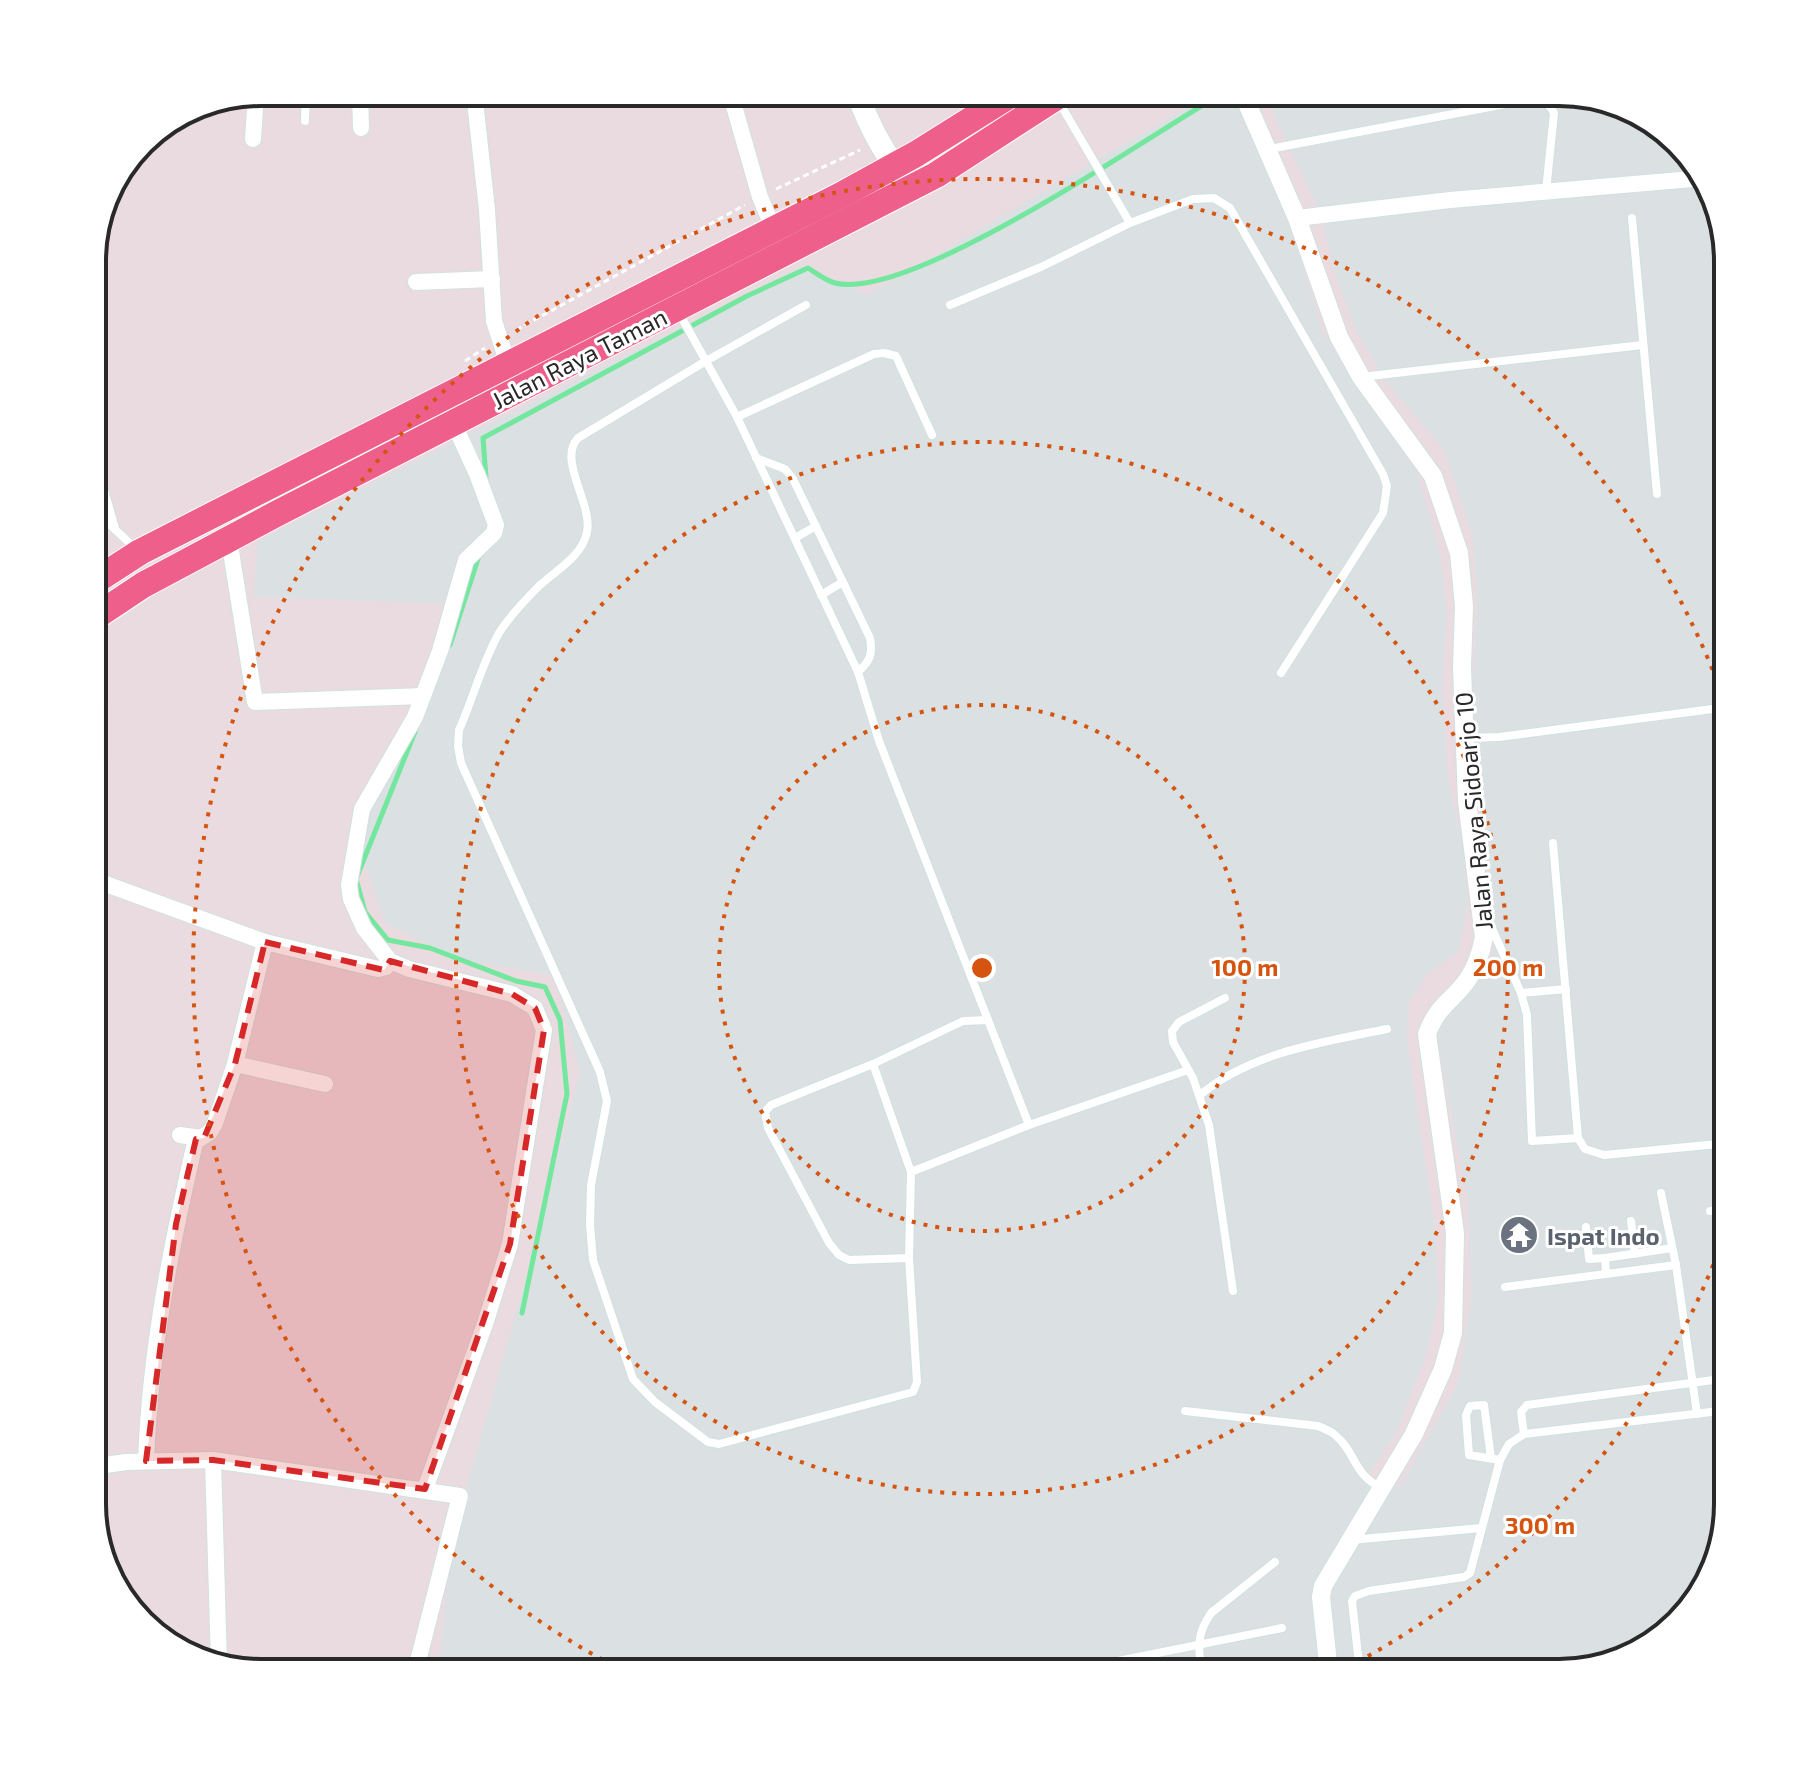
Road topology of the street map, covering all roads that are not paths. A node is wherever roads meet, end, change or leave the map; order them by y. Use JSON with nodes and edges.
{"nodes":[{"id":1,"x":255,"y":106,"type":"edge"},
{"id":2,"x":306,"y":106,"type":"edge"},
{"id":3,"x":360,"y":106,"type":"edge"},
{"id":4,"x":476,"y":106,"type":"edge"},
{"id":5,"x":734,"y":106,"type":"edge"},
{"id":6,"x":863,"y":106,"type":"edge"},
{"id":7,"x":992,"y":106,"type":"edge"},
{"id":8,"x":1043,"y":106,"type":"edge"},
{"id":9,"x":1066,"y":106,"type":"edge"},
{"id":10,"x":1249,"y":106,"type":"edge"},
{"id":11,"x":1495,"y":106,"type":"edge"},
{"id":12,"x":1551,"y":106,"type":"edge"},
{"id":13,"x":305,"y":121,"type":"dead end"},
{"id":14,"x":361,"y":128,"type":"dead end"},
{"id":15,"x":253,"y":139,"type":"dead end"},
{"id":16,"x":1269,"y":149,"type":"junction"},
{"id":17,"x":905,"y":160,"type":"junction"},
{"id":18,"x":1690,"y":179,"type":"edge"},
{"id":19,"x":911,"y":187,"type":"junction"},
{"id":20,"x":1546,"y":191,"type":"junction"},
{"id":21,"x":1297,"y":218,"type":"junction"},
{"id":22,"x":1632,"y":218,"type":"dead end"},
{"id":23,"x":1130,"y":223,"type":"junction"},
{"id":24,"x":775,"y":227,"type":"junction"},
{"id":25,"x":803,"y":233,"type":"junction"},
{"id":26,"x":492,"y":279,"type":"junction"},
{"id":27,"x":416,"y":282,"type":"dead end"},
{"id":28,"x":806,"y":305,"type":"dead end"},
{"id":29,"x":950,"y":305,"type":"dead end"},
{"id":30,"x":679,"y":311,"type":"junction"},
{"id":31,"x":1642,"y":345,"type":"junction"},
{"id":32,"x":706,"y":361,"type":"junction"},
{"id":33,"x":508,"y":364,"type":"junction"},
{"id":34,"x":1361,"y":377,"type":"junction"},
{"id":35,"x":737,"y":417,"type":"junction"},
{"id":36,"x":453,"y":422,"type":"junction"},
{"id":37,"x":932,"y":435,"type":"dead end"},
{"id":38,"x":756,"y":458,"type":"junction"},
{"id":39,"x":1657,"y":494,"type":"dead end"},
{"id":40,"x":106,"y":497,"type":"edge"},
{"id":41,"x":106,"y":520,"type":"edge"},
{"id":42,"x":816,"y":526,"type":"junction"},
{"id":43,"x":115,"y":528,"type":"junction"},
{"id":44,"x":795,"y":538,"type":"junction"},
{"id":45,"x":229,"y":539,"type":"junction"},
{"id":46,"x":140,"y":552,"type":"junction"},
{"id":47,"x":106,"y":574,"type":"edge"},
{"id":48,"x":843,"y":582,"type":"junction"},
{"id":49,"x":821,"y":595,"type":"junction"},
{"id":50,"x":106,"y":610,"type":"edge"},
{"id":51,"x":858,"y":672,"type":"junction"},
{"id":52,"x":1281,"y":673,"type":"dead end"},
{"id":53,"x":423,"y":696,"type":"junction"},
{"id":54,"x":1714,"y":709,"type":"edge"},
{"id":55,"x":1463,"y":738,"type":"junction"},
{"id":56,"x":1553,"y":843,"type":"dead end"},
{"id":57,"x":106,"y":884,"type":"edge"},
{"id":58,"x":1481,"y":903,"type":"junction"},
{"id":59,"x":265,"y":942,"type":"junction"},
{"id":60,"x":390,"y":961,"type":"junction"},
{"id":61,"x":1566,"y":989,"type":"junction"},
{"id":62,"x":1521,"y":993,"type":"junction"},
{"id":63,"x":1225,"y":998,"type":"dead end"},
{"id":64,"x":988,"y":1020,"type":"junction"},
{"id":65,"x":1387,"y":1029,"type":"dead end"},
{"id":66,"x":235,"y":1064,"type":"junction"},
{"id":67,"x":873,"y":1064,"type":"junction"},
{"id":68,"x":1188,"y":1070,"type":"junction"},
{"id":69,"x":325,"y":1084,"type":"dead end"},
{"id":70,"x":1200,"y":1095,"type":"junction"},
{"id":71,"x":1029,"y":1125,"type":"junction"},
{"id":72,"x":1578,"y":1138,"type":"junction"},
{"id":73,"x":1714,"y":1144,"type":"edge"},
{"id":74,"x":911,"y":1172,"type":"junction"},
{"id":75,"x":1661,"y":1193,"type":"dead end"},
{"id":76,"x":1710,"y":1211,"type":"dead end"},
{"id":77,"x":1714,"y":1211,"type":"edge"},
{"id":78,"x":1631,"y":1221,"type":"dead end"},
{"id":79,"x":1586,"y":1227,"type":"dead end"},
{"id":80,"x":1672,"y":1248,"type":"junction"},
{"id":81,"x":1635,"y":1254,"type":"junction"},
{"id":82,"x":909,"y":1258,"type":"junction"},
{"id":83,"x":1605,"y":1258,"type":"junction"},
{"id":84,"x":1676,"y":1265,"type":"junction"},
{"id":85,"x":1606,"y":1272,"type":"junction"},
{"id":86,"x":1505,"y":1287,"type":"dead end"},
{"id":87,"x":1233,"y":1291,"type":"dead end"},
{"id":88,"x":1714,"y":1380,"type":"edge"},
{"id":89,"x":1694,"y":1383,"type":"junction"},
{"id":90,"x":1185,"y":1411,"type":"dead end"},
{"id":91,"x":1714,"y":1412,"type":"edge"},
{"id":92,"x":1697,"y":1414,"type":"junction"},
{"id":93,"x":1524,"y":1434,"type":"junction"},
{"id":94,"x":1495,"y":1459,"type":"junction"},
{"id":95,"x":213,"y":1460,"type":"junction"},
{"id":96,"x":146,"y":1461,"type":"junction"},
{"id":97,"x":106,"y":1465,"type":"edge"},
{"id":98,"x":1382,"y":1488,"type":"junction"},
{"id":99,"x":428,"y":1489,"type":"junction"},
{"id":100,"x":1481,"y":1528,"type":"junction"},
{"id":101,"x":1351,"y":1540,"type":"junction"},
{"id":102,"x":1275,"y":1562,"type":"dead end"},
{"id":103,"x":1282,"y":1628,"type":"dead end"},
{"id":104,"x":1197,"y":1645,"type":"junction"},
{"id":105,"x":214,"y":1652,"type":"edge"},
{"id":106,"x":419,"y":1659,"type":"edge"},
{"id":107,"x":1128,"y":1659,"type":"edge"},
{"id":108,"x":1200,"y":1659,"type":"edge"},
{"id":109,"x":1328,"y":1659,"type":"edge"},
{"id":110,"x":1358,"y":1659,"type":"edge"}],
"edges":[{"from":1,"to":15,"type":"street"},
{"from":2,"to":13,"type":"lane"},
{"from":3,"to":14,"type":"street"},
{"from":4,"to":26,"type":"street"},
{"from":5,"to":24,"type":"street"},
{"from":6,"to":17,"type":"main road"},
{"from":7,"to":17,"type":"highway","name":"Jalan Raya Taman"},
{"from":8,"to":19,"type":"highway","name":"Jalan Raya Taman"},
{"from":9,"to":23,"type":"lane"},
{"from":10,"to":16,"type":"street","name":"Jalan Raya Sidoarjo 10"},
{"from":11,"to":16,"type":"lane"},
{"from":12,"to":20,"type":"lane"},
{"from":16,"to":21,"type":"street","name":"Jalan Raya Sidoarjo 10"},
{"from":17,"to":19,"type":"main road"},
{"from":17,"to":25,"type":"highway","name":"Jalan Raya Taman"},
{"from":18,"to":20,"type":"street"},
{"from":19,"to":25,"type":"highway","name":"Jalan Raya Taman"},
{"from":20,"to":21,"type":"street"},
{"from":21,"to":34,"type":"street","name":"Jalan Raya Sidoarjo 10"},
{"from":22,"to":31,"type":"lane"},
{"from":23,"to":29,"type":"lane"},
{"from":23,"to":52,"type":"lane"},
{"from":24,"to":25,"type":"highway","name":"Jalan Raya Taman"},
{"from":24,"to":33,"type":"highway","name":"Jalan Raya Taman"},
{"from":25,"to":30,"type":"highway","name":"Jalan Raya Taman"},
{"from":26,"to":27,"type":"street"},
{"from":26,"to":33,"type":"street"},
{"from":28,"to":32,"type":"lane"},
{"from":30,"to":32,"type":"lane"},
{"from":30,"to":36,"type":"highway","name":"Jalan Raya Taman"},
{"from":31,"to":34,"type":"lane"},
{"from":31,"to":39,"type":"lane"},
{"from":32,"to":35,"type":"lane"},
{"from":32,"to":82,"type":"lane"},
{"from":33,"to":46,"type":"highway","name":"Jalan Raya Taman"},
{"from":34,"to":55,"type":"street","name":"Jalan Raya Sidoarjo 10"},
{"from":35,"to":37,"type":"lane"},
{"from":35,"to":38,"type":"lane"},
{"from":36,"to":45,"type":"highway","name":"Jalan Raya Taman"},
{"from":36,"to":53,"type":"street"},
{"from":38,"to":42,"type":"lane"},
{"from":38,"to":44,"type":"lane"},
{"from":40,"to":43,"type":"lane"},
{"from":41,"to":43,"type":"lane"},
{"from":42,"to":44,"type":"lane"},
{"from":42,"to":48,"type":"lane"},
{"from":43,"to":46,"type":"lane"},
{"from":44,"to":49,"type":"lane"},
{"from":45,"to":50,"type":"highway","name":"Jalan Raya Taman"},
{"from":45,"to":53,"type":"street"},
{"from":46,"to":47,"type":"highway","name":"Jalan Raya Taman"},
{"from":48,"to":49,"type":"lane"},
{"from":48,"to":51,"type":"lane"},
{"from":49,"to":51,"type":"lane"},
{"from":51,"to":64,"type":"lane"},
{"from":53,"to":60,"type":"street"},
{"from":54,"to":55,"type":"lane"},
{"from":55,"to":58,"type":"street","name":"Jalan Raya Sidoarjo 10"},
{"from":56,"to":61,"type":"lane"},
{"from":57,"to":59,"type":"street"},
{"from":58,"to":62,"type":"lane"},
{"from":58,"to":98,"type":"street","name":"Jalan Raya Sidoarjo 10"},
{"from":59,"to":60,"type":"street"},
{"from":59,"to":66,"type":"street"},
{"from":60,"to":99,"type":"street"},
{"from":61,"to":62,"type":"lane"},
{"from":61,"to":72,"type":"lane"},
{"from":62,"to":72,"type":"lane"},
{"from":63,"to":68,"type":"lane"},
{"from":64,"to":67,"type":"lane"},
{"from":64,"to":71,"type":"lane"},
{"from":65,"to":70,"type":"lane"},
{"from":66,"to":69,"type":"street"},
{"from":66,"to":96,"type":"street"},
{"from":67,"to":74,"type":"lane"},
{"from":67,"to":82,"type":"lane"},
{"from":68,"to":70,"type":"lane"},
{"from":68,"to":71,"type":"lane"},
{"from":70,"to":87,"type":"lane"},
{"from":71,"to":74,"type":"lane"},
{"from":72,"to":73,"type":"lane"},
{"from":74,"to":82,"type":"lane"},
{"from":75,"to":80,"type":"lane"},
{"from":76,"to":77,"type":"lane"},
{"from":78,"to":81,"type":"lane"},
{"from":79,"to":83,"type":"lane"},
{"from":80,"to":81,"type":"lane"},
{"from":80,"to":84,"type":"lane"},
{"from":81,"to":83,"type":"lane"},
{"from":83,"to":85,"type":"lane"},
{"from":84,"to":85,"type":"lane"},
{"from":84,"to":89,"type":"lane"},
{"from":85,"to":86,"type":"lane"},
{"from":88,"to":89,"type":"lane"},
{"from":89,"to":92,"type":"lane"},
{"from":89,"to":93,"type":"lane"},
{"from":90,"to":98,"type":"lane"},
{"from":91,"to":92,"type":"lane"},
{"from":92,"to":93,"type":"lane"},
{"from":93,"to":94,"type":"lane"},
{"from":94,"to":94,"type":"lane"},
{"from":94,"to":100,"type":"lane"},
{"from":95,"to":96,"type":"street"},
{"from":95,"to":99,"type":"street"},
{"from":95,"to":105,"type":"street"},
{"from":96,"to":97,"type":"street"},
{"from":98,"to":101,"type":"street","name":"Jalan Raya Sidoarjo 10"},
{"from":99,"to":106,"type":"street"},
{"from":100,"to":101,"type":"lane"},
{"from":100,"to":110,"type":"lane"},
{"from":101,"to":109,"type":"street","name":"Jalan Raya Sidoarjo 10"},
{"from":102,"to":104,"type":"lane"},
{"from":103,"to":104,"type":"lane"},
{"from":104,"to":107,"type":"lane"},
{"from":104,"to":108,"type":"lane"}]}
